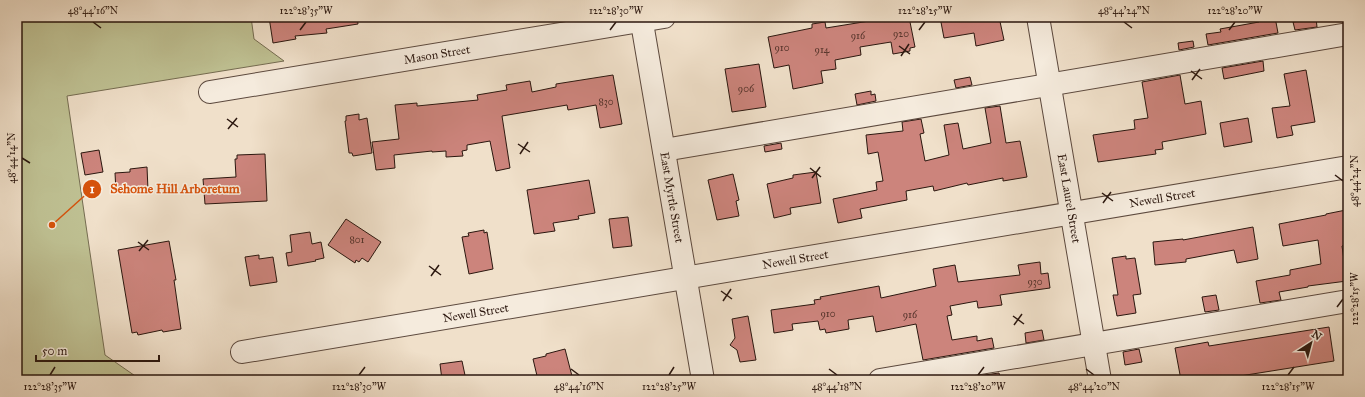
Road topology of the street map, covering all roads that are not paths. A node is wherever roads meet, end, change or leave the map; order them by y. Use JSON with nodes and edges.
{"nodes":[{"id":1,"x":664,"y":17,"type":"edge"},
{"id":2,"x":1038,"y":17,"type":"edge"},
{"id":3,"x":641,"y":19,"type":"edge"},
{"id":4,"x":1348,"y":34,"type":"edge"},
{"id":5,"x":1050,"y":85,"type":"junction"},
{"id":6,"x":210,"y":92,"type":"dead end"},
{"id":7,"x":664,"y":150,"type":"junction"},
{"id":8,"x":1348,"y":166,"type":"edge"},
{"id":9,"x":1072,"y":213,"type":"junction"},
{"id":10,"x":685,"y":278,"type":"junction"},
{"id":11,"x":1348,"y":301,"type":"edge"},
{"id":12,"x":1093,"y":344,"type":"junction"},
{"id":13,"x":242,"y":352,"type":"dead end"},
{"id":14,"x":703,"y":379,"type":"edge"},
{"id":15,"x":880,"y":380,"type":"edge"},
{"id":16,"x":1100,"y":380,"type":"edge"}],
"edges":[{"from":1,"to":3,"type":"street","name":"Mason Street"},
{"from":2,"to":5,"type":"street","name":"East Laurel Street"},
{"from":3,"to":6,"type":"street","name":"Mason Street"},
{"from":3,"to":7,"type":"street","name":"East Myrtle Street"},
{"from":4,"to":5,"type":"street"},
{"from":5,"to":7,"type":"street"},
{"from":5,"to":9,"type":"street","name":"East Laurel Street"},
{"from":7,"to":10,"type":"street","name":"East Myrtle Street"},
{"from":8,"to":9,"type":"street","name":"Newell Street"},
{"from":9,"to":10,"type":"street","name":"Newell Street"},
{"from":9,"to":12,"type":"street","name":"East Laurel Street"},
{"from":10,"to":13,"type":"street","name":"Newell Street"},
{"from":10,"to":14,"type":"street","name":"East Myrtle Street"},
{"from":11,"to":12,"type":"street"},
{"from":12,"to":15,"type":"street"},
{"from":12,"to":16,"type":"street","name":"East Laurel Street"}]}
